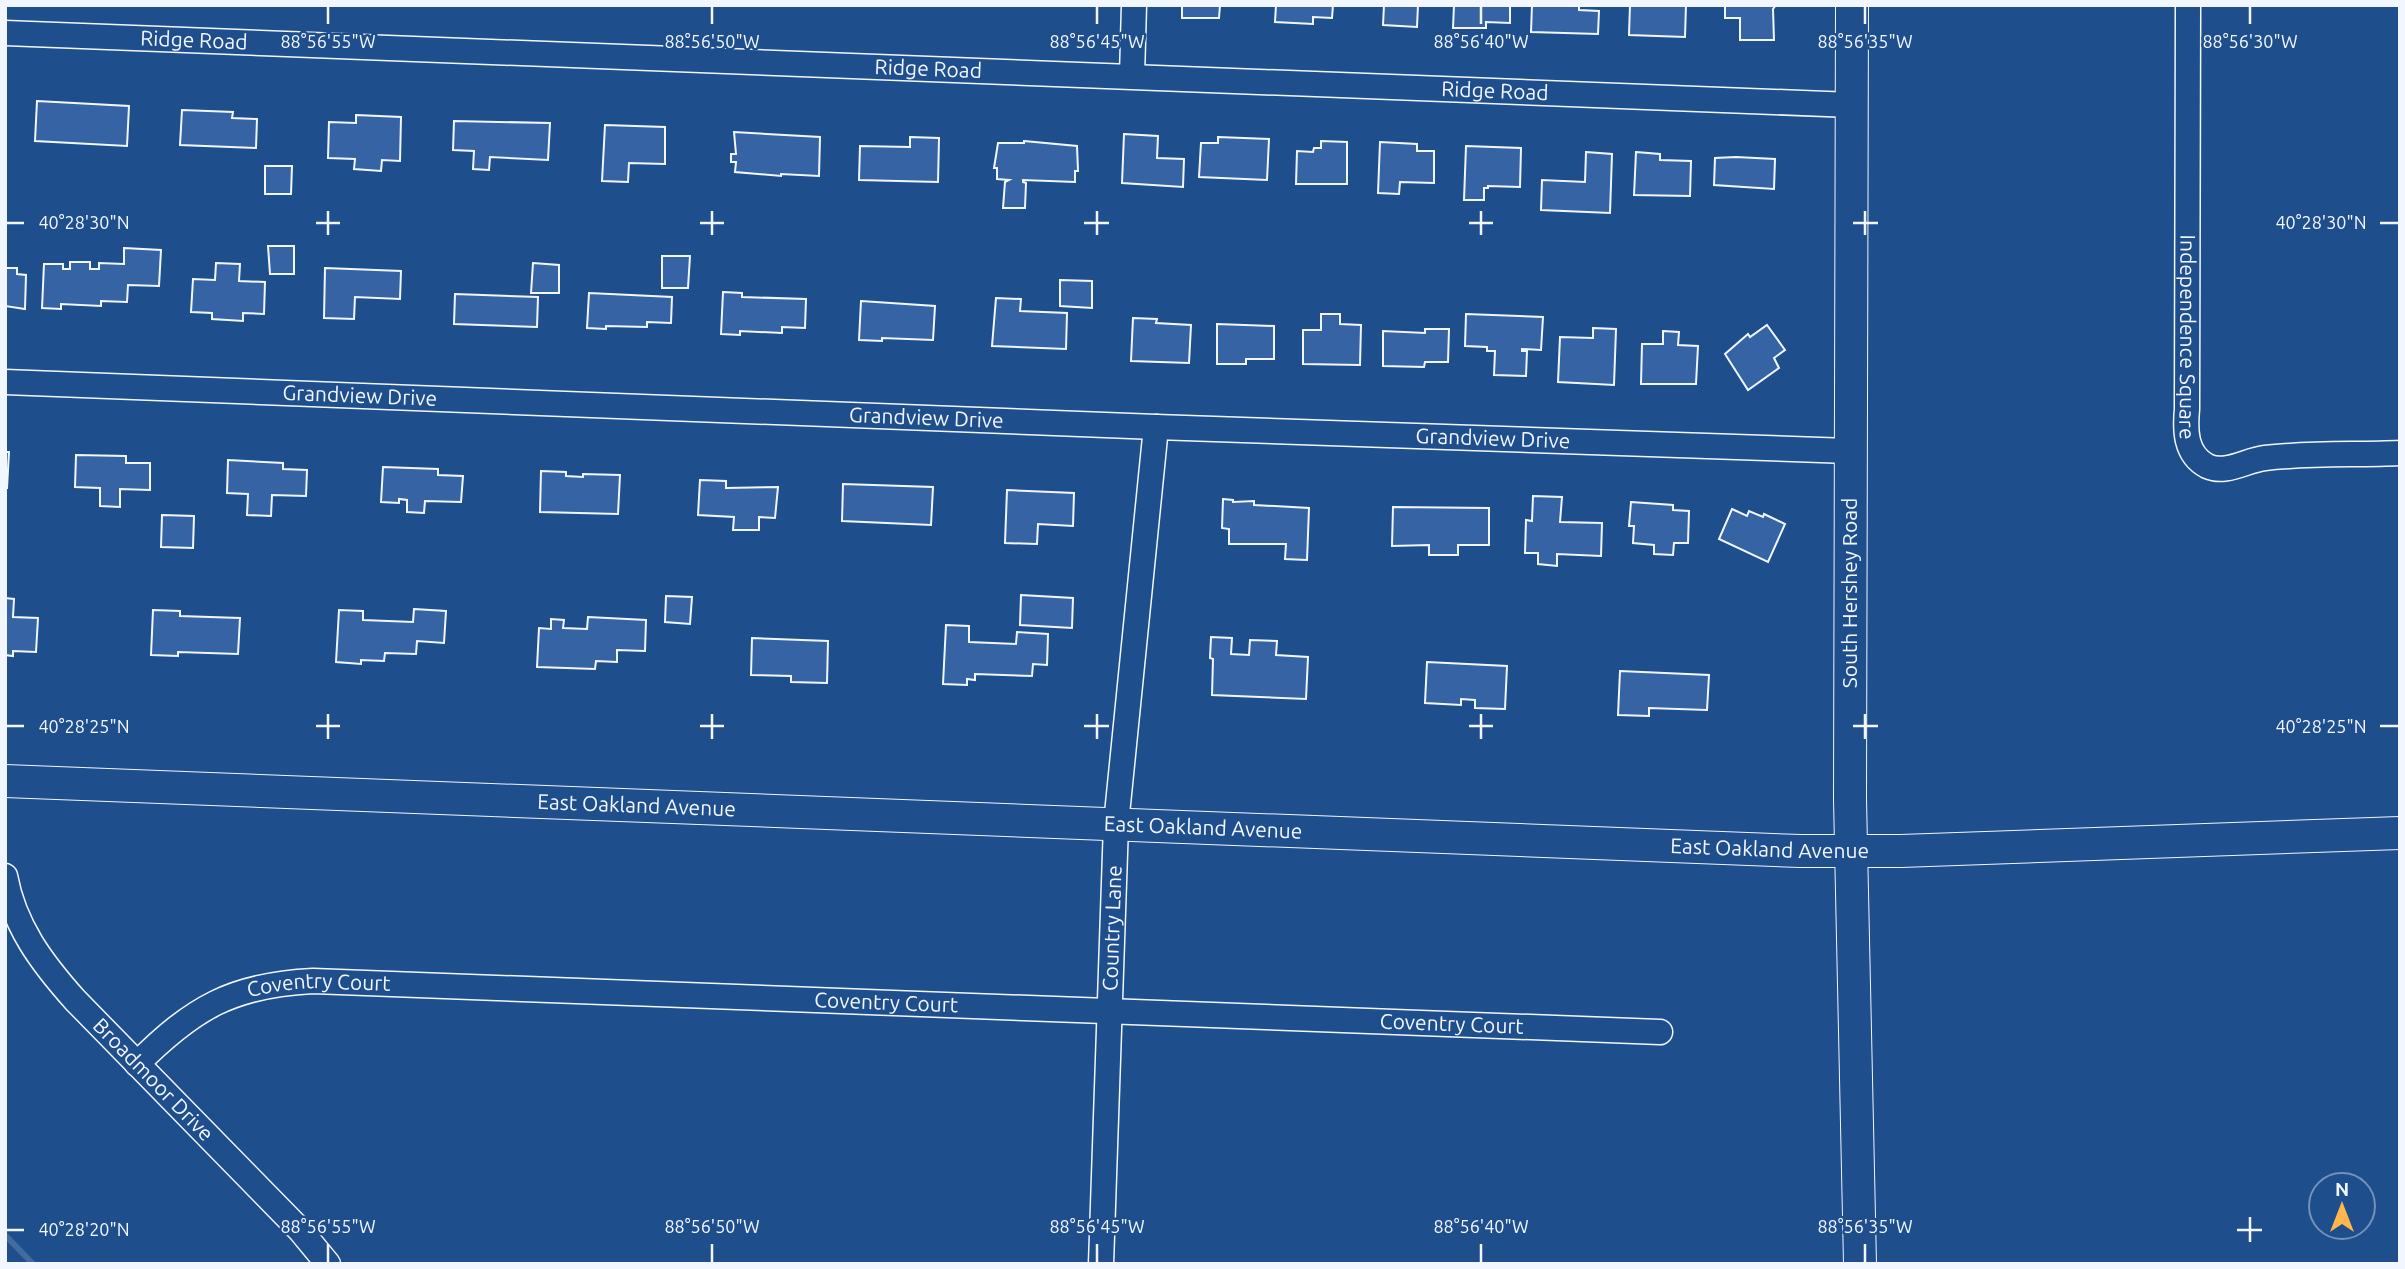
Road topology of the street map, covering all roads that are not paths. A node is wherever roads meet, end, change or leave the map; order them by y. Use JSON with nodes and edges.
{"nodes":[{"id":1,"x":1134,"y":5,"type":"edge"},
{"id":2,"x":1852,"y":5,"type":"edge"},
{"id":3,"x":2188,"y":5,"type":"edge"},
{"id":4,"x":5,"y":33,"type":"edge"},
{"id":5,"x":1132,"y":76,"type":"junction"},
{"id":6,"x":1852,"y":105,"type":"junction"},
{"id":7,"x":5,"y":382,"type":"edge"},
{"id":8,"x":1156,"y":427,"type":"junction"},
{"id":9,"x":1849,"y":451,"type":"junction"},
{"id":10,"x":2400,"y":453,"type":"edge"},
{"id":11,"x":5,"y":781,"type":"edge"},
{"id":12,"x":1115,"y":824,"type":"junction"},
{"id":13,"x":2400,"y":833,"type":"edge"},
{"id":14,"x":1852,"y":851,"type":"junction"},
{"id":15,"x":5,"y":876,"type":"edge"},
{"id":16,"x":1110,"y":1011,"type":"junction"},
{"id":17,"x":1660,"y":1032,"type":"dead end"},
{"id":18,"x":137,"y":1064,"type":"junction"},
{"id":19,"x":328,"y":1264,"type":"edge"},
{"id":20,"x":1101,"y":1264,"type":"edge"},
{"id":21,"x":1860,"y":1264,"type":"edge"}],
"edges":[{"from":1,"to":5,"type":"street"},
{"from":2,"to":6,"type":"main road","name":"South Hershey Road"},
{"from":3,"to":10,"type":"street","name":"Independence Square"},
{"from":4,"to":5,"type":"street","name":"Ridge Road"},
{"from":5,"to":6,"type":"street","name":"Ridge Road"},
{"from":6,"to":9,"type":"main road","name":"South Hershey Road"},
{"from":7,"to":8,"type":"street","name":"Grandview Drive"},
{"from":8,"to":9,"type":"street","name":"Grandview Drive"},
{"from":8,"to":12,"type":"street","name":"Country Lane"},
{"from":9,"to":14,"type":"main road","name":"South Hershey Road"},
{"from":11,"to":12,"type":"main road","name":"East Oakland Avenue"},
{"from":12,"to":14,"type":"main road","name":"East Oakland Avenue"},
{"from":12,"to":16,"type":"street","name":"Country Lane"},
{"from":13,"to":14,"type":"main road","name":"East Oakland Avenue"},
{"from":14,"to":21,"type":"main road","name":"South Hershey Road"},
{"from":15,"to":18,"type":"street","name":"Broadmoor Drive"},
{"from":16,"to":17,"type":"street","name":"Coventry Court"},
{"from":16,"to":18,"type":"street","name":"Coventry Court"},
{"from":16,"to":20,"type":"street","name":"Country Lane"},
{"from":18,"to":19,"type":"street","name":"Broadmoor Drive"}]}
